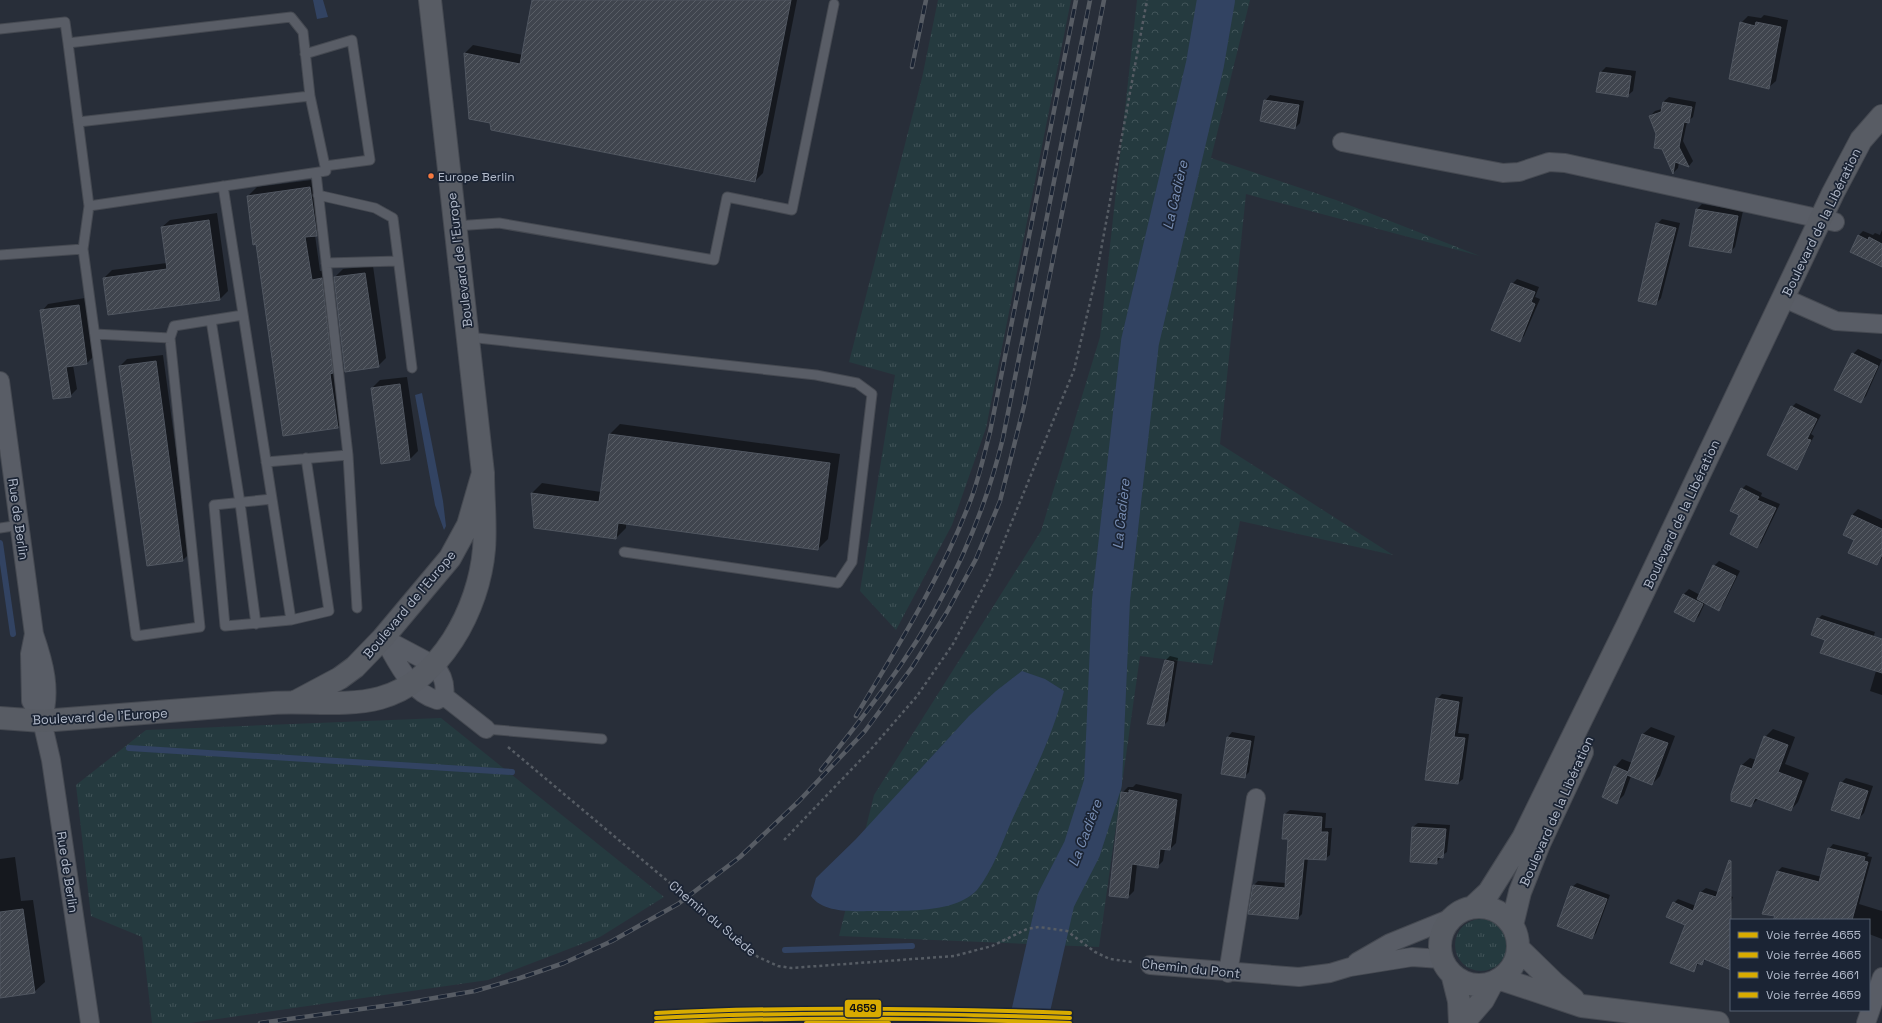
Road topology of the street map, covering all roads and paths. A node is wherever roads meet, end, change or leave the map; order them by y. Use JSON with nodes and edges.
{"nodes":[{"id":1,"x":430,"y":0,"type":"edge"},
{"id":2,"x":1147,"y":0,"type":"edge"},
{"id":3,"x":834,"y":4,"type":"dead end"},
{"id":4,"x":0,"y":29,"type":"edge"},
{"id":5,"x":68,"y":43,"type":"junction"},
{"id":6,"x":305,"y":54,"type":"junction"},
{"id":7,"x":310,"y":96,"type":"junction"},
{"id":8,"x":1882,"y":116,"type":"edge"},
{"id":9,"x":78,"y":122,"type":"junction"},
{"id":10,"x":1882,"y":140,"type":"edge"},
{"id":11,"x":1342,"y":142,"type":"dead end"},
{"id":12,"x":325,"y":166,"type":"junction"},
{"id":13,"x":316,"y":173,"type":"junction"},
{"id":14,"x":223,"y":186,"type":"junction"},
{"id":15,"x":318,"y":195,"type":"junction"},
{"id":16,"x":89,"y":206,"type":"junction"},
{"id":17,"x":1828,"y":221,"type":"junction"},
{"id":18,"x":455,"y":226,"type":"junction"},
{"id":19,"x":83,"y":249,"type":"junction"},
{"id":20,"x":0,"y":255,"type":"edge"},
{"id":21,"x":398,"y":261,"type":"junction"},
{"id":22,"x":326,"y":263,"type":"junction"},
{"id":23,"x":1791,"y":301,"type":"junction"},
{"id":24,"x":243,"y":314,"type":"junction"},
{"id":25,"x":211,"y":320,"type":"junction"},
{"id":26,"x":1882,"y":324,"type":"edge"},
{"id":27,"x":95,"y":334,"type":"junction"},
{"id":28,"x":468,"y":337,"type":"junction"},
{"id":29,"x":170,"y":338,"type":"junction"},
{"id":30,"x":412,"y":368,"type":"dead end"},
{"id":31,"x":0,"y":381,"type":"edge"},
{"id":32,"x":348,"y":455,"type":"junction"},
{"id":33,"x":306,"y":458,"type":"junction"},
{"id":34,"x":266,"y":462,"type":"junction"},
{"id":35,"x":483,"y":473,"type":"junction"},
{"id":36,"x":272,"y":499,"type":"junction"},
{"id":37,"x":240,"y":502,"type":"junction"},
{"id":38,"x":20,"y":525,"type":"junction"},
{"id":39,"x":0,"y":528,"type":"edge"},
{"id":40,"x":624,"y":552,"type":"dead end"},
{"id":41,"x":357,"y":608,"type":"dead end"},
{"id":42,"x":291,"y":620,"type":"junction"},
{"id":43,"x":256,"y":624,"type":"junction"},
{"id":44,"x":383,"y":638,"type":"junction"},
{"id":45,"x":434,"y":665,"type":"junction"},
{"id":46,"x":412,"y":684,"type":"junction"},
{"id":47,"x":444,"y":696,"type":"junction"},
{"id":48,"x":295,"y":702,"type":"junction"},
{"id":49,"x":0,"y":718,"type":"edge"},
{"id":50,"x":42,"y":721,"type":"junction"},
{"id":51,"x":486,"y":729,"type":"junction"},
{"id":52,"x":602,"y":739,"type":"dead end"},
{"id":53,"x":1256,"y":798,"type":"dead end"},
{"id":54,"x":784,"y":840,"type":"dead end"},
{"id":55,"x":1473,"y":907,"type":"junction"},
{"id":56,"x":1449,"y":919,"type":"junction"},
{"id":57,"x":1512,"y":925,"type":"junction"},
{"id":58,"x":1039,"y":928,"type":"joint"},
{"id":59,"x":1518,"y":948,"type":"junction"},
{"id":60,"x":1441,"y":959,"type":"junction"},
{"id":61,"x":1150,"y":965,"type":"joint"},
{"id":62,"x":1350,"y":967,"type":"junction"},
{"id":63,"x":1228,"y":973,"type":"junction"},
{"id":64,"x":1453,"y":977,"type":"junction"},
{"id":65,"x":1882,"y":977,"type":"edge"},
{"id":66,"x":1496,"y":981,"type":"junction"},
{"id":67,"x":1582,"y":1006,"type":"junction"},
{"id":68,"x":90,"y":1023,"type":"edge"},
{"id":69,"x":1460,"y":1023,"type":"edge"},
{"id":70,"x":1463,"y":1023,"type":"edge"},
{"id":71,"x":1718,"y":1023,"type":"edge"},
{"id":72,"x":1866,"y":1023,"type":"edge"}],
"edges":[{"from":1,"to":18,"type":"street","name":"Boulevard de l'Europe"},
{"from":2,"to":54,"type":"path"},
{"from":3,"to":18,"type":"lane"},
{"from":4,"to":5,"type":"lane"},
{"from":5,"to":6,"type":"lane"},
{"from":5,"to":9,"type":"lane"},
{"from":6,"to":7,"type":"lane"},
{"from":6,"to":12,"type":"lane"},
{"from":7,"to":9,"type":"lane"},
{"from":7,"to":12,"type":"lane"},
{"from":8,"to":17,"type":"street","name":"Boulevard de la Libération"},
{"from":9,"to":16,"type":"lane"},
{"from":10,"to":17,"type":"street","name":"Boulevard de la Libération"},
{"from":11,"to":17,"type":"street"},
{"from":12,"to":13,"type":"lane"},
{"from":13,"to":14,"type":"lane"},
{"from":13,"to":15,"type":"lane"},
{"from":14,"to":16,"type":"lane"},
{"from":14,"to":24,"type":"lane"},
{"from":15,"to":21,"type":"lane"},
{"from":15,"to":22,"type":"lane"},
{"from":16,"to":19,"type":"lane"},
{"from":17,"to":23,"type":"street","name":"Boulevard de la Libération"},
{"from":18,"to":28,"type":"street","name":"Boulevard de l'Europe"},
{"from":19,"to":20,"type":"lane"},
{"from":19,"to":27,"type":"lane"},
{"from":21,"to":22,"type":"lane"},
{"from":21,"to":30,"type":"lane"},
{"from":22,"to":32,"type":"lane"},
{"from":23,"to":26,"type":"street"},
{"from":23,"to":55,"type":"street","name":"Boulevard de la Libération"},
{"from":23,"to":57,"type":"street","name":"Boulevard de la Libération"},
{"from":24,"to":25,"type":"lane"},
{"from":24,"to":34,"type":"lane"},
{"from":25,"to":29,"type":"lane"},
{"from":25,"to":37,"type":"lane"},
{"from":27,"to":29,"type":"lane"},
{"from":27,"to":29,"type":"lane"},
{"from":28,"to":35,"type":"street","name":"Boulevard de l'Europe"},
{"from":28,"to":40,"type":"lane"},
{"from":31,"to":38,"type":"street","name":"Rue de Berlin"},
{"from":32,"to":33,"type":"lane"},
{"from":32,"to":41,"type":"lane"},
{"from":33,"to":34,"type":"lane"},
{"from":33,"to":42,"type":"lane"},
{"from":34,"to":36,"type":"lane"},
{"from":35,"to":44,"type":"street","name":"Boulevard de l'Europe"},
{"from":35,"to":45,"type":"street","name":"Boulevard de l'Europe"},
{"from":36,"to":37,"type":"lane"},
{"from":36,"to":42,"type":"lane"},
{"from":37,"to":43,"type":"lane"},
{"from":37,"to":43,"type":"lane"},
{"from":38,"to":39,"type":"lane"},
{"from":38,"to":50,"type":"street","name":"Rue de Berlin"},
{"from":42,"to":43,"type":"lane"},
{"from":44,"to":45,"type":"street"},
{"from":44,"to":46,"type":"street"},
{"from":44,"to":48,"type":"street","name":"Boulevard de l'Europe"},
{"from":45,"to":46,"type":"street","name":"Boulevard de l'Europe"},
{"from":45,"to":47,"type":"street"},
{"from":46,"to":47,"type":"street"},
{"from":46,"to":48,"type":"street","name":"Boulevard de l'Europe"},
{"from":47,"to":51,"type":"street"},
{"from":48,"to":50,"type":"street","name":"Boulevard de l'Europe"},
{"from":49,"to":50,"type":"street","name":"Boulevard de l'Europe"},
{"from":50,"to":68,"type":"street","name":"Rue de Berlin"},
{"from":51,"to":52,"type":"lane"},
{"from":51,"to":58,"type":"path","name":"Chemin du Suède"},
{"from":53,"to":63,"type":"street"},
{"from":55,"to":56,"type":"street"},
{"from":55,"to":57,"type":"street"},
{"from":56,"to":60,"type":"street"},
{"from":56,"to":62,"type":"street","name":"Chemin du Pont"},
{"from":57,"to":59,"type":"street"},
{"from":58,"to":61,"type":"path","name":"Chemin du Pont"},
{"from":59,"to":66,"type":"street"},
{"from":59,"to":67,"type":"street"},
{"from":60,"to":62,"type":"street","name":"Chemin du Pont"},
{"from":60,"to":64,"type":"street"},
{"from":61,"to":63,"type":"street","name":"Chemin du Pont"},
{"from":62,"to":63,"type":"street","name":"Chemin du Pont"},
{"from":64,"to":66,"type":"street"},
{"from":64,"to":69,"type":"street"},
{"from":65,"to":72,"type":"street"},
{"from":66,"to":67,"type":"street"},
{"from":66,"to":70,"type":"street"},
{"from":67,"to":71,"type":"street"}]}
